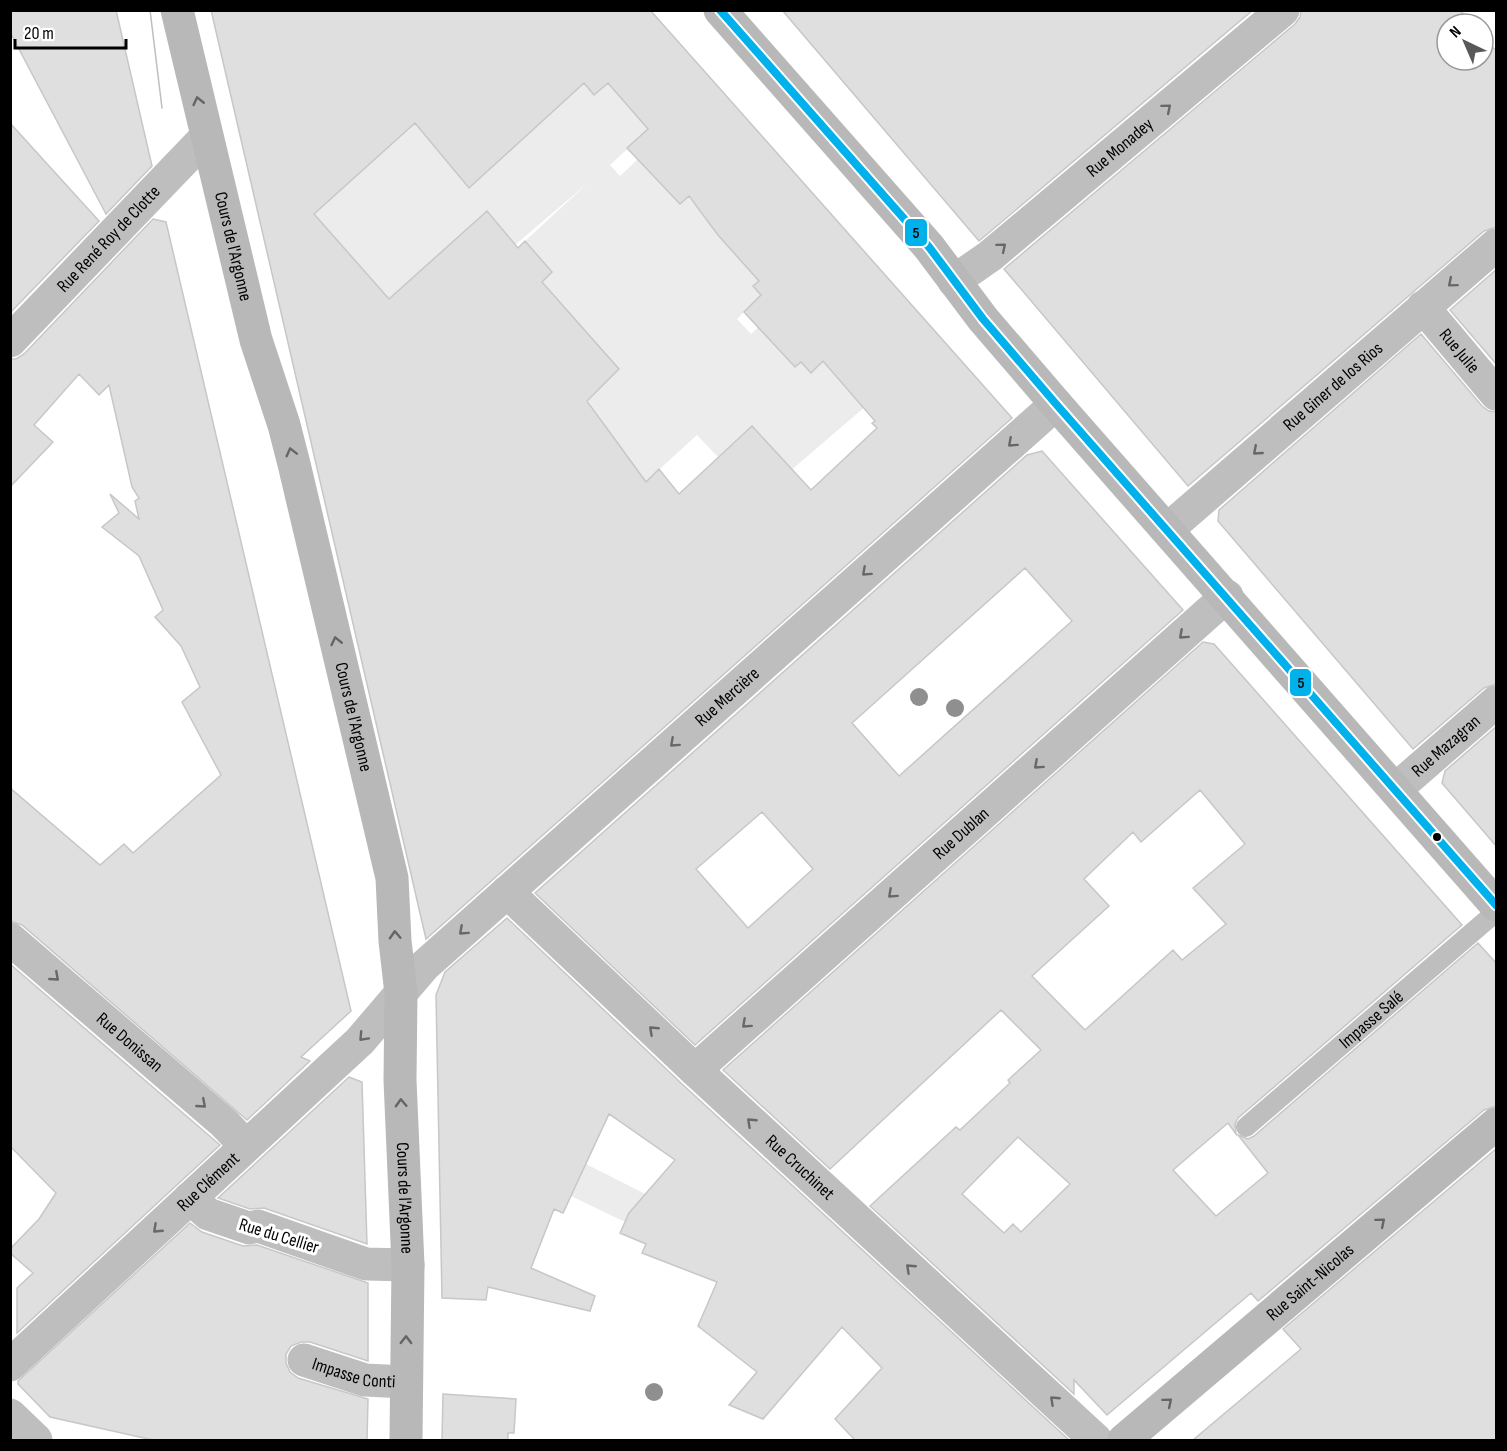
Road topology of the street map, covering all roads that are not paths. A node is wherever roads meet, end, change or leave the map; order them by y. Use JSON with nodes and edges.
{"nodes":[{"id":1,"x":177,"y":10,"type":"edge"},
{"id":2,"x":1283,"y":10,"type":"edge"},
{"id":3,"x":727,"y":13,"type":"edge"},
{"id":4,"x":206,"y":137,"type":"junction"},
{"id":5,"x":1497,"y":245,"type":"edge"},
{"id":6,"x":954,"y":281,"type":"junction"},
{"id":7,"x":1424,"y":307,"type":"junction"},
{"id":8,"x":10,"y":340,"type":"edge"},
{"id":9,"x":1497,"y":394,"type":"edge"},
{"id":10,"x":1056,"y":404,"type":"junction"},
{"id":11,"x":1168,"y":529,"type":"junction"},
{"id":12,"x":1227,"y":596,"type":"junction"},
{"id":13,"x":1497,"y":702,"type":"edge"},
{"id":14,"x":1396,"y":789,"type":"junction"},
{"id":15,"x":507,"y":892,"type":"junction"},
{"id":16,"x":1497,"y":904,"type":"edge"},
{"id":17,"x":1497,"y":912,"type":"edge"},
{"id":18,"x":10,"y":939,"type":"edge"},
{"id":19,"x":401,"y":993,"type":"junction"},
{"id":20,"x":695,"y":1070,"type":"junction"},
{"id":21,"x":1497,"y":1124,"type":"edge"},
{"id":22,"x":1246,"y":1127,"type":"dead end"},
{"id":23,"x":246,"y":1146,"type":"junction"},
{"id":24,"x":190,"y":1198,"type":"junction"},
{"id":25,"x":408,"y":1265,"type":"junction"},
{"id":26,"x":304,"y":1360,"type":"dead end"},
{"id":27,"x":10,"y":1365,"type":"edge"},
{"id":28,"x":406,"y":1382,"type":"junction"},
{"id":29,"x":1141,"y":1435,"type":"edge"},
{"id":30,"x":406,"y":1440,"type":"edge"},
{"id":31,"x":1096,"y":1440,"type":"edge"}],
"edges":[{"from":4,"to":1,"type":"street","name":"Cours de l'Argonne","one_way":true},
{"from":6,"to":2,"type":"street","name":"Rue Monadey","one_way":true},
{"from":3,"to":6,"type":"street"},
{"from":4,"to":8,"type":"street","name":"Rue René Roy de Clotte"},
{"from":19,"to":4,"type":"street","name":"Cours de l'Argonne","one_way":true},
{"from":5,"to":7,"type":"street","name":"Rue Giner de los Rios","one_way":true},
{"from":6,"to":10,"type":"street"},
{"from":7,"to":9,"type":"street","name":"Rue Julie"},
{"from":7,"to":11,"type":"street","name":"Rue Giner de los Rios","one_way":true},
{"from":10,"to":11,"type":"street"},
{"from":10,"to":15,"type":"street","name":"Rue Mercière","one_way":true},
{"from":11,"to":12,"type":"street"},
{"from":12,"to":14,"type":"street"},
{"from":12,"to":20,"type":"street","name":"Rue Dublan","one_way":true},
{"from":13,"to":14,"type":"street","name":"Rue Mazagran"},
{"from":14,"to":16,"type":"street"},
{"from":15,"to":19,"type":"street","name":"Rue Mercière","one_way":true},
{"from":20,"to":15,"type":"street","name":"Rue Cruchinet","one_way":true},
{"from":17,"to":22,"type":"lane","name":"Impasse Salé"},
{"from":18,"to":23,"type":"street","name":"Rue Donissan","one_way":true},
{"from":19,"to":23,"type":"street","name":"Rue Clément","one_way":true},
{"from":25,"to":19,"type":"street","name":"Cours de l'Argonne","one_way":true},
{"from":31,"to":20,"type":"street","name":"Rue Cruchinet","one_way":true},
{"from":29,"to":21,"type":"street","name":"Rue Saint-Nicolas","one_way":true},
{"from":23,"to":24,"type":"street","name":"Rue Clément"},
{"from":24,"to":25,"type":"street","name":"Rue du Cellier"},
{"from":24,"to":27,"type":"street","name":"Rue Clément","one_way":true},
{"from":28,"to":25,"type":"street","name":"Cours de l'Argonne","one_way":true},
{"from":26,"to":28,"type":"street","name":"Impasse Conti"},
{"from":28,"to":30,"type":"street","name":"Cours de l'Argonne"}]}
